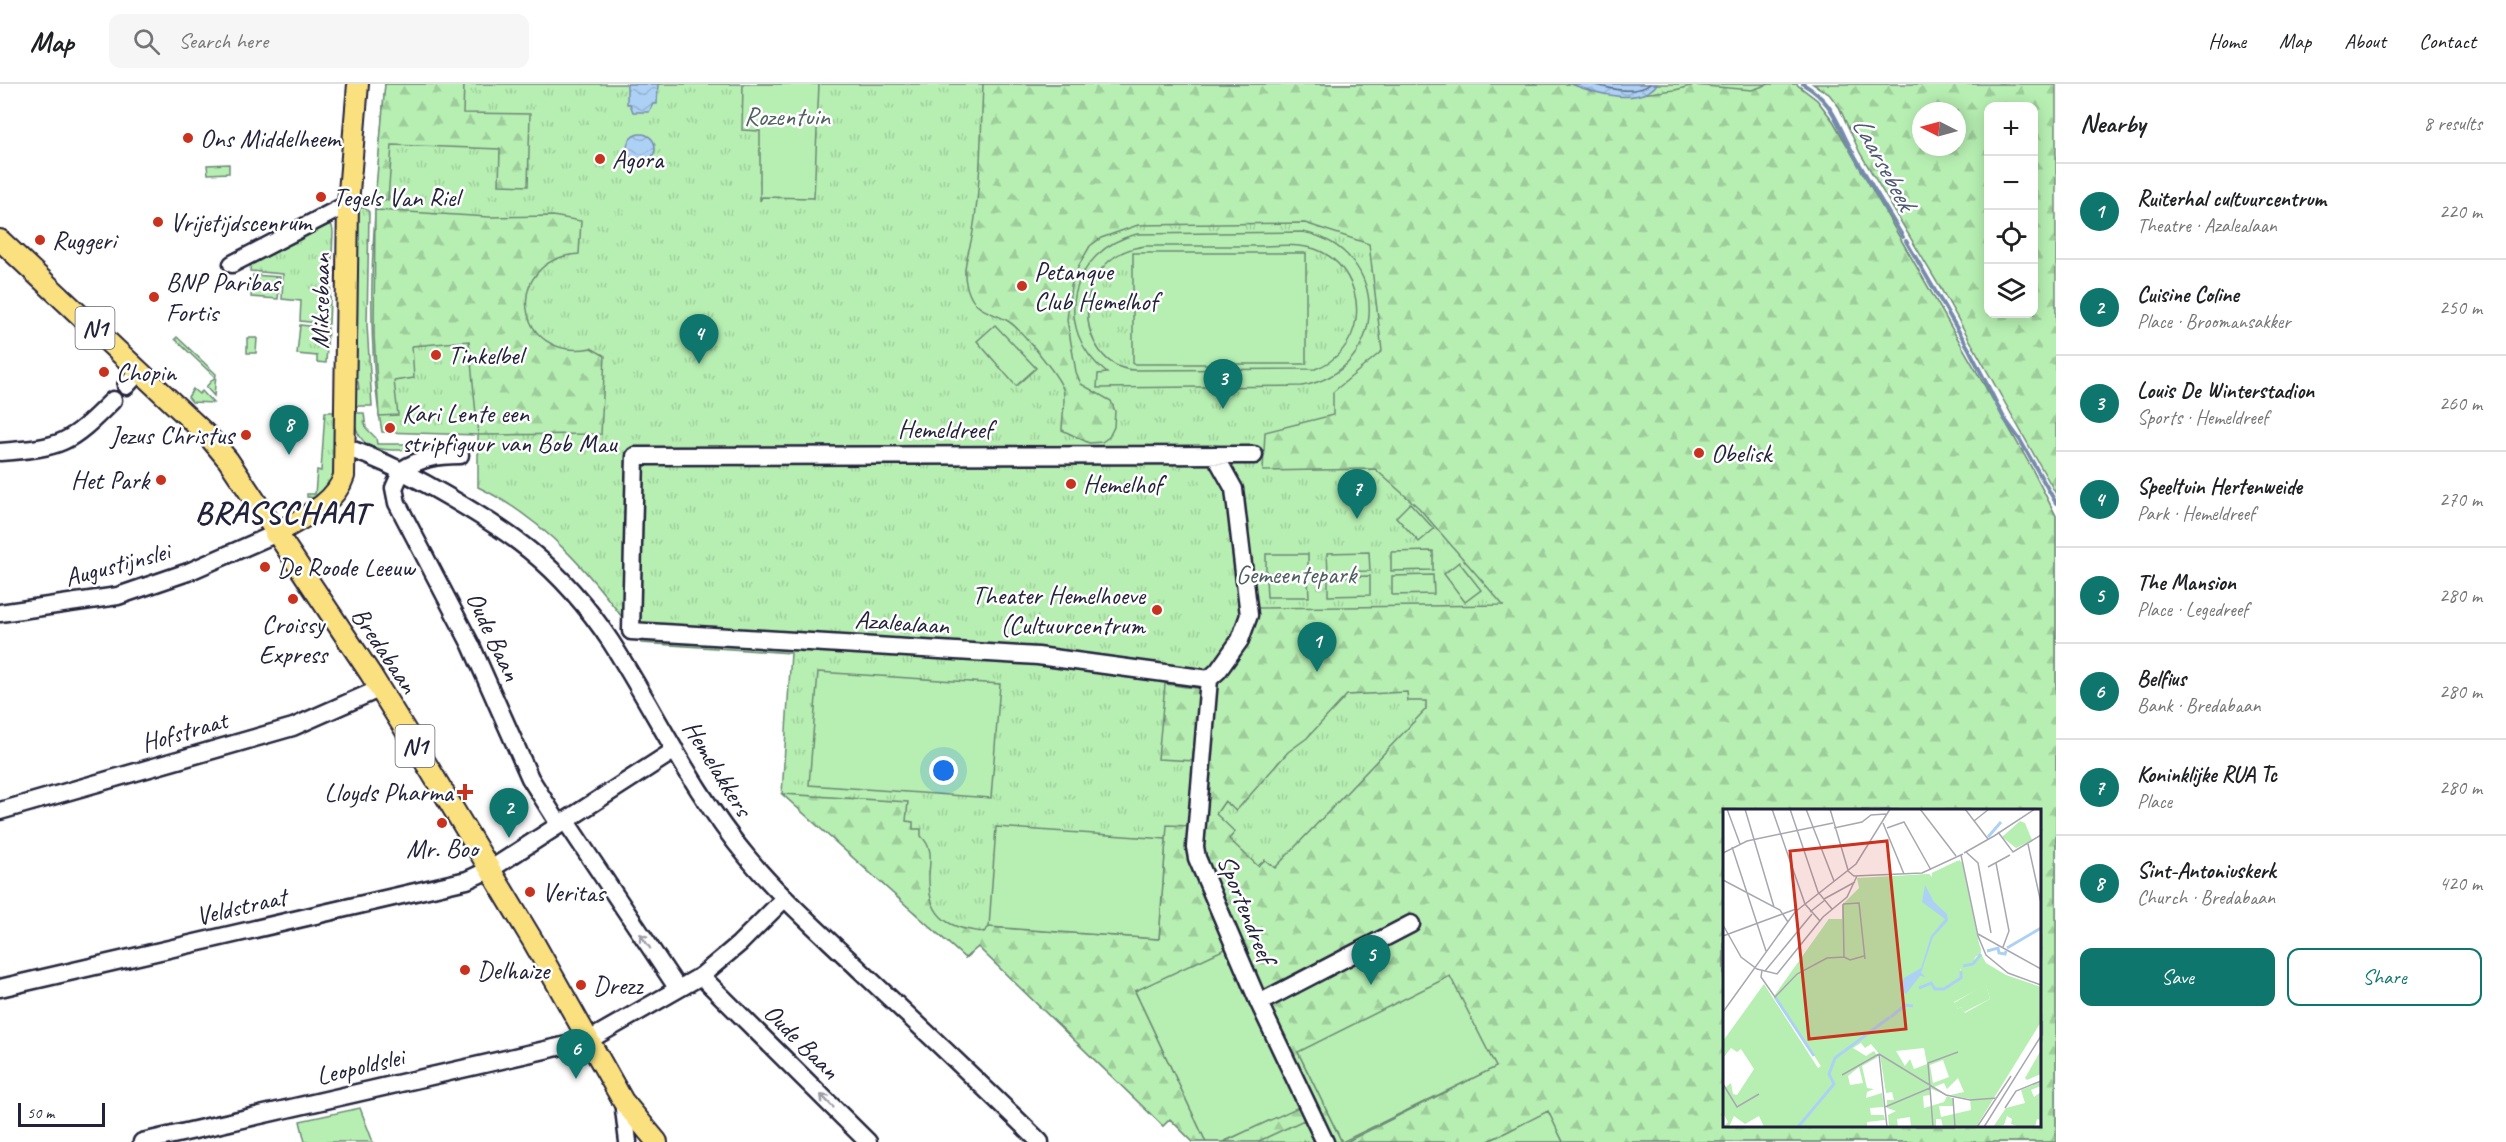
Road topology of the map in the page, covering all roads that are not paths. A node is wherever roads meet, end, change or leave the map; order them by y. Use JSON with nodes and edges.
{"nodes":[{"id":1,"x":358,"y":84,"type":"edge"},
{"id":2,"x":348,"y":204,"type":"junction"},
{"id":3,"x":0,"y":240,"type":"edge"},
{"id":4,"x":232,"y":264,"type":"dead end"},
{"id":5,"x":140,"y":371,"type":"junction"},
{"id":6,"x":126,"y":386,"type":"dead end"},
{"id":7,"x":113,"y":400,"type":"dead end"},
{"id":8,"x":345,"y":447,"type":"junction"},
{"id":9,"x":0,"y":452,"type":"edge"},
{"id":10,"x":460,"y":455,"type":"dead end"},
{"id":11,"x":1215,"y":455,"type":"junction"},
{"id":12,"x":402,"y":470,"type":"junction"},
{"id":13,"x":1232,"y":482,"type":"junction"},
{"id":14,"x":275,"y":534,"type":"junction"},
{"id":15,"x":0,"y":613,"type":"edge"},
{"id":16,"x":631,"y":631,"type":"junction"},
{"id":17,"x":612,"y":644,"type":"junction"},
{"id":18,"x":1209,"y":679,"type":"junction"},
{"id":19,"x":380,"y":689,"type":"junction"},
{"id":20,"x":675,"y":750,"type":"junction"},
{"id":21,"x":0,"y":811,"type":"edge"},
{"id":22,"x":562,"y":822,"type":"junction"},
{"id":23,"x":491,"y":869,"type":"junction"},
{"id":24,"x":785,"y":898,"type":"junction"},
{"id":25,"x":1411,"y":924,"type":"dead end"},
{"id":26,"x":701,"y":976,"type":"junction"},
{"id":27,"x":0,"y":988,"type":"edge"},
{"id":28,"x":678,"y":989,"type":"junction"},
{"id":29,"x":1259,"y":1003,"type":"junction"},
{"id":30,"x":590,"y":1040,"type":"junction"},
{"id":31,"x":623,"y":1101,"type":"junction"},
{"id":32,"x":142,"y":1142,"type":"edge"},
{"id":33,"x":628,"y":1142,"type":"edge"},
{"id":34,"x":657,"y":1142,"type":"edge"},
{"id":35,"x":868,"y":1142,"type":"edge"},
{"id":36,"x":1040,"y":1142,"type":"edge"},
{"id":37,"x":1325,"y":1142,"type":"edge"}],
"edges":[{"from":1,"to":2,"type":"main road","name":"Miksebaan"},
{"from":2,"to":4,"type":"street"},
{"from":2,"to":8,"type":"main road","name":"Miksebaan"},
{"from":3,"to":5,"type":"main road","name":"Bredabaan","number":"N1"},
{"from":5,"to":6,"type":"street"},
{"from":5,"to":14,"type":"main road","name":"Bredabaan","number":"N1"},
{"from":7,"to":9,"type":"street"},
{"from":8,"to":12,"type":"street","name":"Hemelakkers"},
{"from":8,"to":14,"type":"main road","name":"Miksebaan"},
{"from":10,"to":12,"type":"street"},
{"from":11,"to":13,"type":"street"},
{"from":11,"to":13,"type":"street","name":"Hemeldreef"},
{"from":11,"to":16,"type":"street","name":"Hemeldreef"},
{"from":12,"to":17,"type":"street","name":"Hemelakkers"},
{"from":12,"to":22,"type":"street","name":"Oude Baan"},
{"from":13,"to":18,"type":"street"},
{"from":14,"to":15,"type":"street","name":"Augustijnslei"},
{"from":14,"to":19,"type":"main road","name":"Bredabaan","number":"N1"},
{"from":16,"to":17,"type":"street"},
{"from":16,"to":18,"type":"street","name":"Azalealaan"},
{"from":17,"to":20,"type":"street","name":"Hemelakkers"},
{"from":18,"to":29,"type":"street","name":"Sportendreef"},
{"from":19,"to":21,"type":"street","name":"Hofstraat"},
{"from":19,"to":23,"type":"main road","name":"Bredabaan","number":"N1"},
{"from":20,"to":22,"type":"street","name":"Veldstraat"},
{"from":20,"to":24,"type":"street","name":"Hemelakkers"},
{"from":22,"to":23,"type":"street","name":"Veldstraat"},
{"from":28,"to":22,"type":"street","name":"Oude Baan","one_way":true},
{"from":23,"to":27,"type":"street","name":"Veldstraat"},
{"from":23,"to":30,"type":"main road","name":"Bredabaan","number":"N1"},
{"from":24,"to":26,"type":"street"},
{"from":24,"to":36,"type":"street","name":"Hemelakkers"},
{"from":25,"to":29,"type":"street"},
{"from":26,"to":28,"type":"street"},
{"from":35,"to":26,"type":"street","name":"Oude Baan","one_way":true},
{"from":28,"to":30,"type":"street"},
{"from":29,"to":37,"type":"street","name":"Sportendreef"},
{"from":30,"to":31,"type":"main road","name":"Bredabaan","number":"N1"},
{"from":30,"to":32,"type":"street","name":"Leopoldslei"},
{"from":31,"to":33,"type":"street"},
{"from":31,"to":34,"type":"main road","name":"Bredabaan","number":"N1"}]}
